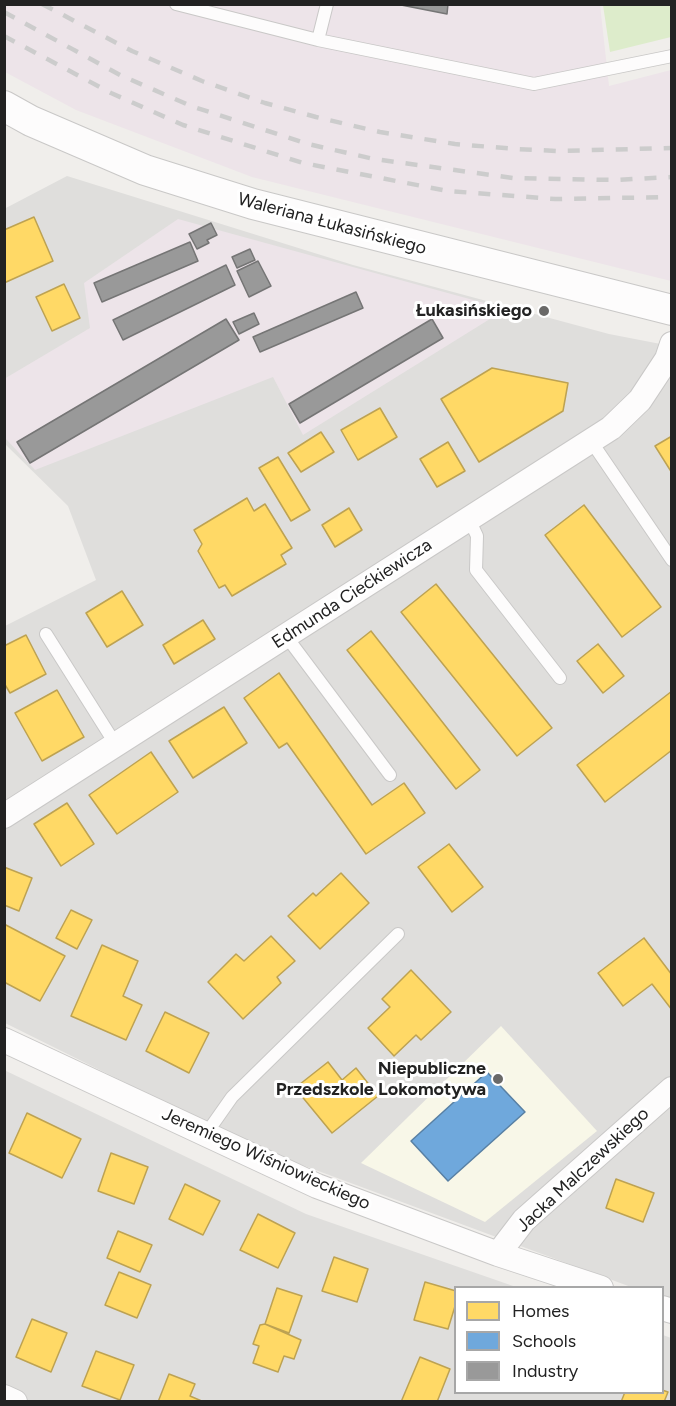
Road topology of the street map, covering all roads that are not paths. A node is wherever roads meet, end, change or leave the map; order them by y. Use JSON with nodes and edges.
{"nodes":[{"id":1,"x":176,"y":4,"type":"edge"},
{"id":2,"x":327,"y":4,"type":"edge"},
{"id":3,"x":318,"y":40,"type":"junction"},
{"id":4,"x":672,"y":56,"type":"edge"},
{"id":5,"x":4,"y":106,"type":"edge"},
{"id":6,"x":672,"y":310,"type":"edge"},
{"id":7,"x":672,"y":344,"type":"edge"},
{"id":8,"x":591,"y":441,"type":"junction"},
{"id":9,"x":469,"y":519,"type":"junction"},
{"id":10,"x":672,"y":560,"type":"edge"},
{"id":11,"x":46,"y":634,"type":"dead end"},
{"id":12,"x":286,"y":636,"type":"junction"},
{"id":13,"x":560,"y":678,"type":"dead end"},
{"id":14,"x":116,"y":745,"type":"junction"},
{"id":15,"x":390,"y":775,"type":"dead end"},
{"id":16,"x":4,"y":816,"type":"edge"},
{"id":17,"x":398,"y":934,"type":"dead end"},
{"id":18,"x":4,"y":1040,"type":"edge"},
{"id":19,"x":672,"y":1089,"type":"edge"},
{"id":20,"x":206,"y":1134,"type":"junction"},
{"id":21,"x":498,"y":1254,"type":"junction"},
{"id":22,"x":598,"y":1286,"type":"edge"},
{"id":23,"x":4,"y":1397,"type":"edge"},
{"id":24,"x":15,"y":1401,"type":"edge"}],
"edges":[{"from":1,"to":3,"type":"lane"},
{"from":2,"to":3,"type":"lane"},
{"from":3,"to":4,"type":"lane"},
{"from":5,"to":6,"type":"street","name":"Waleriana Łukasińskiego"},
{"from":7,"to":8,"type":"street","name":"Edmunda Ciećkiewicza"},
{"from":8,"to":9,"type":"street","name":"Edmunda Ciećkiewicza"},
{"from":8,"to":10,"type":"lane"},
{"from":9,"to":12,"type":"street","name":"Edmunda Ciećkiewicza"},
{"from":9,"to":13,"type":"lane"},
{"from":11,"to":14,"type":"lane"},
{"from":12,"to":14,"type":"street","name":"Edmunda Ciećkiewicza"},
{"from":12,"to":15,"type":"lane"},
{"from":14,"to":16,"type":"street","name":"Edmunda Ciećkiewicza"},
{"from":17,"to":20,"type":"lane"},
{"from":18,"to":20,"type":"street","name":"Jeremiego Wiśniowieckiego"},
{"from":19,"to":21,"type":"street","name":"Jacka Malczewskiego"},
{"from":20,"to":21,"type":"street","name":"Jeremiego Wiśniowieckiego"},
{"from":21,"to":22,"type":"street","name":"Jeremiego Wiśniowieckiego"},
{"from":23,"to":24,"type":"street"}]}
